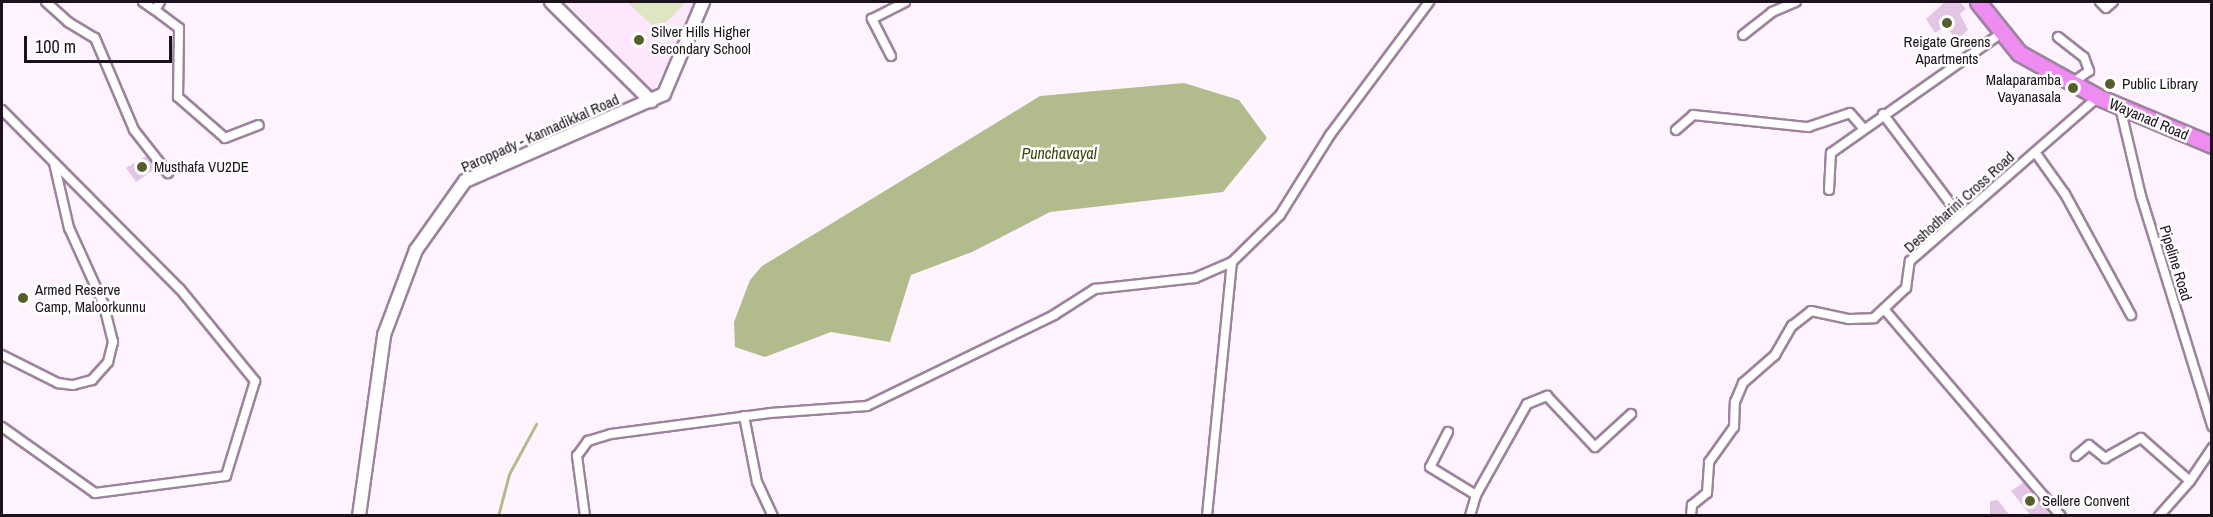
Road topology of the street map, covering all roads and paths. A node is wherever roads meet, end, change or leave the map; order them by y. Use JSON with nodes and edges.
{"nodes":[{"id":1,"x":46,"y":2,"type":"edge"},
{"id":2,"x":143,"y":2,"type":"edge"},
{"id":3,"x":551,"y":2,"type":"edge"},
{"id":4,"x":703,"y":2,"type":"edge"},
{"id":5,"x":905,"y":2,"type":"edge"},
{"id":6,"x":1429,"y":2,"type":"edge"},
{"id":7,"x":1796,"y":2,"type":"edge"},
{"id":8,"x":1978,"y":2,"type":"edge"},
{"id":9,"x":2100,"y":2,"type":"edge"},
{"id":10,"x":2113,"y":2,"type":"edge"},
{"id":11,"x":157,"y":6,"type":"edge"},
{"id":12,"x":2002,"y":33,"type":"junction"},
{"id":13,"x":1743,"y":35,"type":"dead end"},
{"id":14,"x":2058,"y":37,"type":"dead end"},
{"id":15,"x":891,"y":56,"type":"dead end"},
{"id":16,"x":2072,"y":83,"type":"junction"},
{"id":17,"x":2098,"y":97,"type":"junction"},
{"id":18,"x":651,"y":101,"type":"junction"},
{"id":19,"x":2120,"y":107,"type":"junction"},
{"id":20,"x":2,"y":110,"type":"edge"},
{"id":21,"x":1883,"y":114,"type":"junction"},
{"id":22,"x":259,"y":125,"type":"dead end"},
{"id":23,"x":1863,"y":128,"type":"junction"},
{"id":24,"x":1676,"y":130,"type":"dead end"},
{"id":25,"x":2211,"y":145,"type":"edge"},
{"id":26,"x":2035,"y":152,"type":"junction"},
{"id":27,"x":54,"y":163,"type":"junction"},
{"id":28,"x":168,"y":173,"type":"dead end"},
{"id":29,"x":1829,"y":190,"type":"dead end"},
{"id":30,"x":1959,"y":216,"type":"junction"},
{"id":31,"x":1232,"y":262,"type":"junction"},
{"id":32,"x":1884,"y":309,"type":"junction"},
{"id":33,"x":2131,"y":315,"type":"dead end"},
{"id":34,"x":2,"y":355,"type":"edge"},
{"id":35,"x":1631,"y":414,"type":"dead end"},
{"id":36,"x":744,"y":416,"type":"junction"},
{"id":37,"x":2211,"y":426,"type":"edge"},
{"id":38,"x":2,"y":427,"type":"edge"},
{"id":39,"x":1448,"y":432,"type":"dead end"},
{"id":40,"x":2211,"y":448,"type":"edge"},
{"id":41,"x":2076,"y":456,"type":"dead end"},
{"id":42,"x":2190,"y":482,"type":"junction"},
{"id":43,"x":1476,"y":495,"type":"junction"},
{"id":44,"x":584,"y":513,"type":"edge"},
{"id":45,"x":359,"y":516,"type":"edge"},
{"id":46,"x":593,"y":516,"type":"edge"},
{"id":47,"x":773,"y":516,"type":"edge"},
{"id":48,"x":1207,"y":516,"type":"edge"},
{"id":49,"x":1470,"y":516,"type":"edge"},
{"id":50,"x":1691,"y":516,"type":"edge"},
{"id":51,"x":2061,"y":516,"type":"edge"},
{"id":52,"x":2159,"y":516,"type":"edge"}],
"edges":[{"from":1,"to":28,"type":"street"},
{"from":2,"to":11,"type":"street"},
{"from":3,"to":18,"type":"main road"},
{"from":4,"to":18,"type":"main road","name":"Paroppady - Kannadikkal Road"},
{"from":5,"to":15,"type":"street"},
{"from":6,"to":31,"type":"street"},
{"from":7,"to":13,"type":"street"},
{"from":8,"to":12,"type":"highway","name":"Wayanad Road"},
{"from":9,"to":10,"type":"street"},
{"from":11,"to":22,"type":"street"},
{"from":12,"to":16,"type":"highway","name":"Wayanad Road"},
{"from":12,"to":21,"type":"street"},
{"from":14,"to":16,"type":"street"},
{"from":16,"to":17,"type":"highway","name":"Wayanad Road"},
{"from":17,"to":19,"type":"highway","name":"Wayanad Road"},
{"from":17,"to":26,"type":"street","name":"Deshodharini Cross Road"},
{"from":18,"to":45,"type":"main road","name":"Paroppady - Kannadikkal Road"},
{"from":19,"to":25,"type":"highway","name":"Wayanad Road"},
{"from":19,"to":37,"type":"street","name":"Pipeline Road"},
{"from":20,"to":27,"type":"street"},
{"from":21,"to":23,"type":"street"},
{"from":21,"to":30,"type":"street"},
{"from":23,"to":24,"type":"street"},
{"from":23,"to":29,"type":"street"},
{"from":26,"to":30,"type":"street","name":"Deshodharini Cross Road"},
{"from":26,"to":33,"type":"street"},
{"from":27,"to":34,"type":"street"},
{"from":27,"to":38,"type":"street"},
{"from":30,"to":32,"type":"street","name":"Deshodharini Cross Road"},
{"from":31,"to":36,"type":"street"},
{"from":31,"to":48,"type":"street"},
{"from":32,"to":50,"type":"street","name":"Deshodharini Cross Road"},
{"from":32,"to":51,"type":"street"},
{"from":35,"to":43,"type":"street"},
{"from":36,"to":44,"type":"street"},
{"from":36,"to":47,"type":"street"},
{"from":39,"to":43,"type":"street"},
{"from":40,"to":42,"type":"street"},
{"from":41,"to":42,"type":"street"},
{"from":42,"to":52,"type":"street"},
{"from":43,"to":49,"type":"street"},
{"from":44,"to":46,"type":"street"}]}
